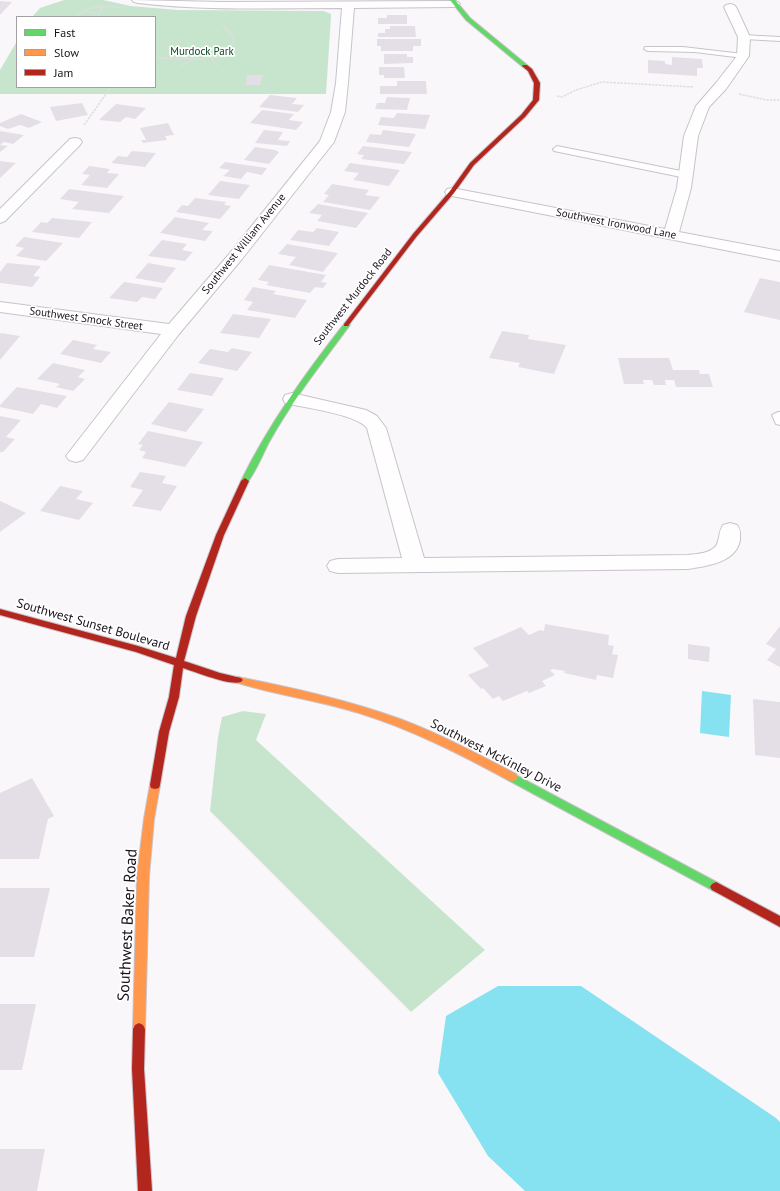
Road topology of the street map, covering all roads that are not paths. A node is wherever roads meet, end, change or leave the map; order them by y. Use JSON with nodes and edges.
{"nodes":[{"id":1,"x":138,"y":0,"type":"edge"},
{"id":2,"x":239,"y":2,"type":"edge"},
{"id":3,"x":453,"y":2,"type":"edge"},
{"id":4,"x":348,"y":4,"type":"junction"},
{"id":5,"x":730,"y":8,"type":"dead end"},
{"id":6,"x":744,"y":37,"type":"junction"},
{"id":7,"x":780,"y":39,"type":"edge"},
{"id":8,"x":648,"y":49,"type":"dead end"},
{"id":9,"x":743,"y":56,"type":"junction"},
{"id":10,"x":75,"y":142,"type":"road end"},
{"id":11,"x":557,"y":149,"type":"dead end"},
{"id":12,"x":686,"y":175,"type":"junction"},
{"id":13,"x":452,"y":192,"type":"junction"},
{"id":14,"x":0,"y":218,"type":"edge"},
{"id":15,"x":671,"y":234,"type":"junction"},
{"id":16,"x":780,"y":256,"type":"edge"},
{"id":17,"x":0,"y":307,"type":"edge"},
{"id":18,"x":173,"y":330,"type":"junction"},
{"id":19,"x":292,"y":399,"type":"junction"},
{"id":20,"x":76,"y":456,"type":"dead end"},
{"id":21,"x":730,"y":530,"type":"dead end"},
{"id":22,"x":415,"y":565,"type":"junction"},
{"id":23,"x":338,"y":566,"type":"dead end"},
{"id":24,"x":0,"y":612,"type":"edge"},
{"id":25,"x":179,"y":663,"type":"junction"},
{"id":26,"x":780,"y":922,"type":"edge"},
{"id":27,"x":145,"y":1191,"type":"edge"}],
"edges":[{"from":1,"to":2,"type":"street"},
{"from":2,"to":4,"type":"street"},
{"from":3,"to":4,"type":"street"},
{"from":3,"to":13,"type":"main road","name":"Southwest Murdock Road"},
{"from":4,"to":18,"type":"street","name":"Southwest William Avenue"},
{"from":5,"to":6,"type":"street"},
{"from":6,"to":7,"type":"lane"},
{"from":6,"to":9,"type":"street"},
{"from":8,"to":9,"type":"lane"},
{"from":9,"to":12,"type":"street"},
{"from":10,"to":14,"type":"street"},
{"from":11,"to":12,"type":"lane"},
{"from":12,"to":15,"type":"street"},
{"from":13,"to":15,"type":"street","name":"Southwest Ironwood Lane"},
{"from":13,"to":19,"type":"main road","name":"Southwest Murdock Road"},
{"from":15,"to":16,"type":"street","name":"Southwest Ironwood Lane"},
{"from":17,"to":18,"type":"street","name":"Southwest Smock Street"},
{"from":18,"to":20,"type":"street","name":"Southwest William Avenue"},
{"from":19,"to":22,"type":"street"},
{"from":19,"to":25,"type":"main road","name":"Southwest Murdock Road"},
{"from":21,"to":22,"type":"street"},
{"from":22,"to":23,"type":"street"},
{"from":24,"to":25,"type":"main road","name":"Southwest Sunset Boulevard"},
{"from":25,"to":26,"type":"main road","name":"Southwest McKinley Drive"},
{"from":25,"to":27,"type":"main road","name":"Southwest Baker Road"}]}
